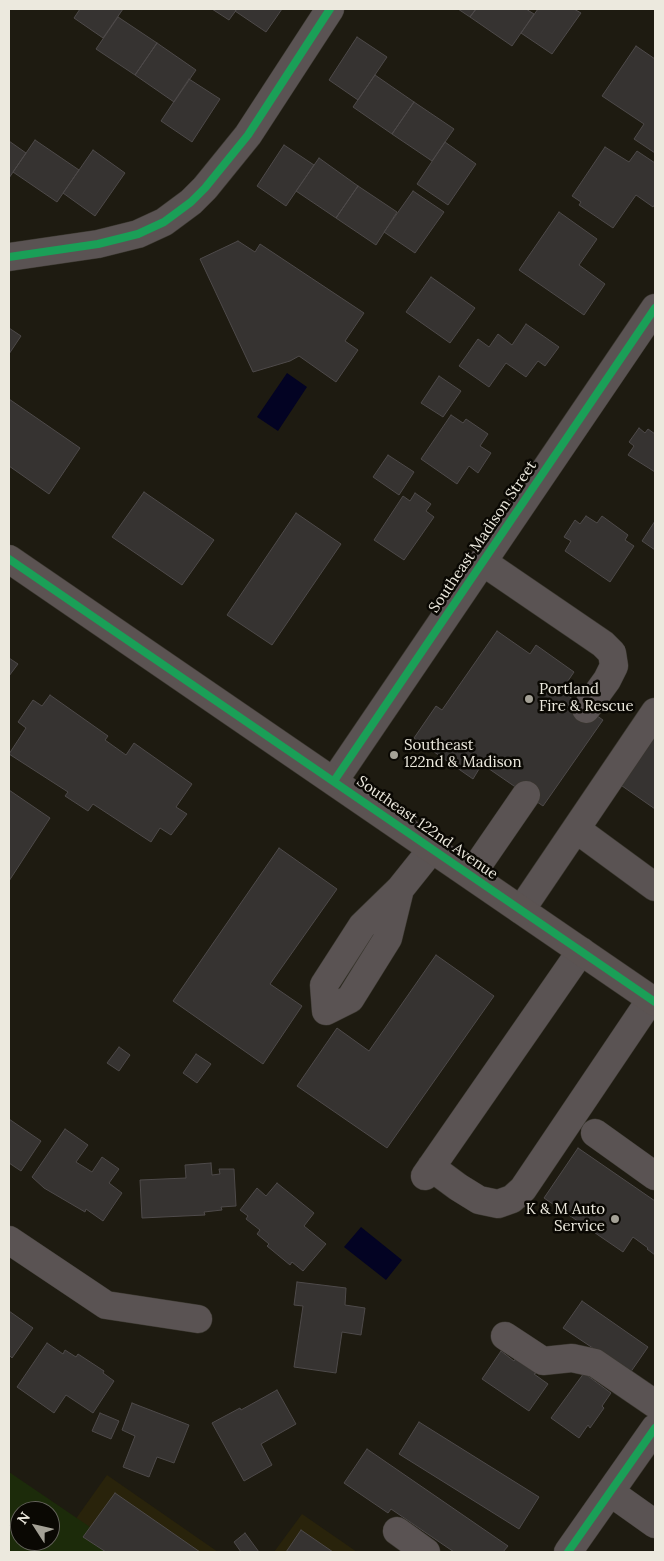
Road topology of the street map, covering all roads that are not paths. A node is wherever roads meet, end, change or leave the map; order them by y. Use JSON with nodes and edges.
{"nodes":[{"id":1,"x":330,"y":9,"type":"edge"},
{"id":2,"x":9,"y":257,"type":"edge"},
{"id":3,"x":655,"y":308,"type":"edge"},
{"id":4,"x":9,"y":559,"type":"edge"},
{"id":5,"x":483,"y":562,"type":"junction"},
{"id":6,"x":586,"y":709,"type":"dead end"},
{"id":7,"x":655,"y":712,"type":"edge"},
{"id":8,"x":334,"y":781,"type":"junction"},
{"id":9,"x":526,"y":795,"type":"dead end"},
{"id":10,"x":576,"y":829,"type":"junction"},
{"id":11,"x":432,"y":849,"type":"junction"},
{"id":12,"x":471,"y":876,"type":"junction"},
{"id":13,"x":655,"y":887,"type":"edge"},
{"id":14,"x":400,"y":889,"type":"dead end"},
{"id":15,"x":521,"y":910,"type":"junction"},
{"id":16,"x":581,"y":951,"type":"junction"},
{"id":17,"x":653,"y":1001,"type":"edge"},
{"id":18,"x":595,"y":1133,"type":"dead end"},
{"id":19,"x":655,"y":1176,"type":"edge"},
{"id":20,"x":9,"y":1240,"type":"edge"},
{"id":21,"x":198,"y":1319,"type":"dead end"},
{"id":22,"x":505,"y":1336,"type":"dead end"},
{"id":23,"x":655,"y":1404,"type":"edge"},
{"id":24,"x":655,"y":1428,"type":"edge"},
{"id":25,"x":610,"y":1492,"type":"junction"},
{"id":26,"x":655,"y":1524,"type":"edge"},
{"id":27,"x":396,"y":1532,"type":"dead end"},
{"id":28,"x":426,"y":1552,"type":"edge"},
{"id":29,"x":568,"y":1552,"type":"edge"}],
"edges":[{"from":1,"to":2,"type":"street"},
{"from":3,"to":5,"type":"street","name":"Southeast Madison Street"},
{"from":4,"to":8,"type":"main road","name":"Southeast 122nd Avenue"},
{"from":5,"to":6,"type":"street"},
{"from":5,"to":8,"type":"street","name":"Southeast Madison Street"},
{"from":7,"to":10,"type":"street"},
{"from":8,"to":11,"type":"main road","name":"Southeast 122nd Avenue"},
{"from":9,"to":12,"type":"street"},
{"from":10,"to":13,"type":"street"},
{"from":10,"to":15,"type":"street"},
{"from":11,"to":12,"type":"main road","name":"Southeast 122nd Avenue"},
{"from":11,"to":14,"type":"street"},
{"from":12,"to":15,"type":"main road","name":"Southeast 122nd Avenue"},
{"from":15,"to":16,"type":"main road","name":"Southeast 122nd Avenue"},
{"from":16,"to":17,"type":"main road","name":"Southeast 122nd Avenue"},
{"from":16,"to":17,"type":"street"},
{"from":18,"to":19,"type":"street"},
{"from":20,"to":21,"type":"street"},
{"from":22,"to":23,"type":"street"},
{"from":24,"to":25,"type":"street"},
{"from":25,"to":26,"type":"street"},
{"from":25,"to":29,"type":"street"},
{"from":27,"to":28,"type":"street"}]}
